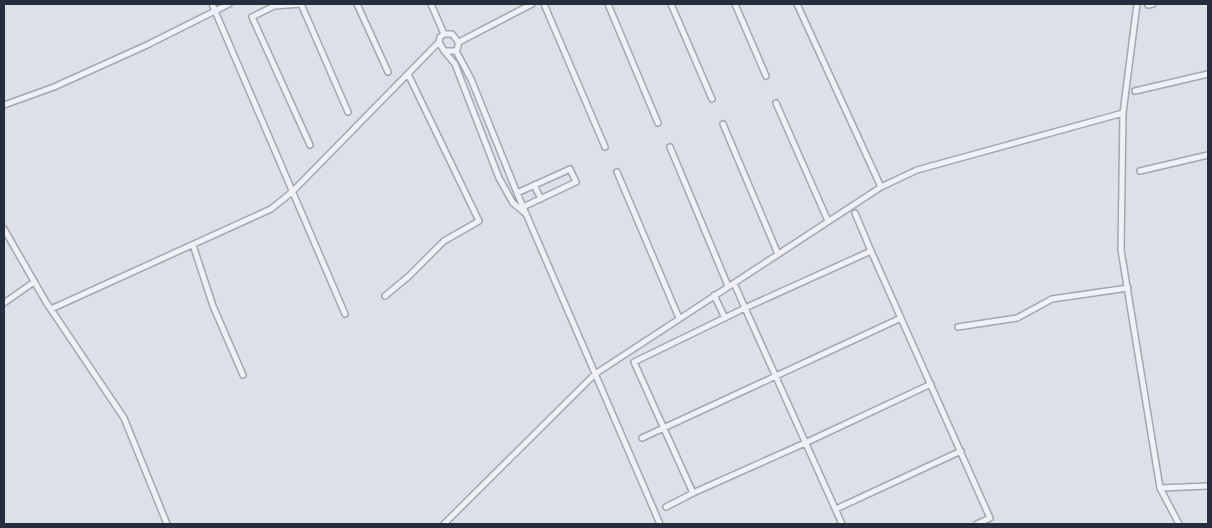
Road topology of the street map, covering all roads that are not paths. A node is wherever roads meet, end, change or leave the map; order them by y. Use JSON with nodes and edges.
{"nodes":[{"id":1,"x":212,"y":4,"type":"edge"},
{"id":2,"x":229,"y":4,"type":"edge"},
{"id":3,"x":289,"y":4,"type":"edge"},
{"id":4,"x":301,"y":4,"type":"edge"},
{"id":5,"x":357,"y":4,"type":"edge"},
{"id":6,"x":431,"y":4,"type":"edge"},
{"id":7,"x":532,"y":4,"type":"edge"},
{"id":8,"x":544,"y":4,"type":"edge"},
{"id":9,"x":608,"y":4,"type":"edge"},
{"id":10,"x":671,"y":4,"type":"edge"},
{"id":11,"x":735,"y":4,"type":"edge"},
{"id":12,"x":797,"y":4,"type":"edge"},
{"id":13,"x":1137,"y":4,"type":"edge"},
{"id":14,"x":214,"y":10,"type":"junction"},
{"id":15,"x":444,"y":34,"type":"junction"},
{"id":16,"x":439,"y":42,"type":"junction"},
{"id":17,"x":459,"y":42,"type":"junction"},
{"id":18,"x":444,"y":51,"type":"junction"},
{"id":19,"x":456,"y":51,"type":"junction"},
{"id":20,"x":388,"y":72,"type":"dead end"},
{"id":21,"x":408,"y":74,"type":"junction"},
{"id":22,"x":1208,"y":74,"type":"edge"},
{"id":23,"x":766,"y":76,"type":"dead end"},
{"id":24,"x":1135,"y":91,"type":"dead end"},
{"id":25,"x":712,"y":99,"type":"dead end"},
{"id":26,"x":776,"y":103,"type":"dead end"},
{"id":27,"x":4,"y":105,"type":"edge"},
{"id":28,"x":348,"y":112,"type":"dead end"},
{"id":29,"x":1123,"y":113,"type":"junction"},
{"id":30,"x":658,"y":123,"type":"dead end"},
{"id":31,"x":723,"y":124,"type":"dead end"},
{"id":32,"x":310,"y":145,"type":"dead end"},
{"id":33,"x":605,"y":147,"type":"dead end"},
{"id":34,"x":670,"y":147,"type":"dead end"},
{"id":35,"x":1208,"y":155,"type":"edge"},
{"id":36,"x":1140,"y":171,"type":"dead end"},
{"id":37,"x":617,"y":172,"type":"dead end"},
{"id":38,"x":534,"y":185,"type":"junction"},
{"id":39,"x":881,"y":186,"type":"junction"},
{"id":40,"x":292,"y":192,"type":"junction"},
{"id":41,"x":517,"y":193,"type":"junction"},
{"id":42,"x":541,"y":199,"type":"junction"},
{"id":43,"x":523,"y":208,"type":"junction"},
{"id":44,"x":855,"y":213,"type":"dead end"},
{"id":45,"x":526,"y":214,"type":"junction"},
{"id":46,"x":828,"y":221,"type":"junction"},
{"id":47,"x":4,"y":230,"type":"edge"},
{"id":48,"x":193,"y":245,"type":"junction"},
{"id":49,"x":871,"y":251,"type":"junction"},
{"id":50,"x":778,"y":254,"type":"junction"},
{"id":51,"x":34,"y":282,"type":"junction"},
{"id":52,"x":734,"y":282,"type":"junction"},
{"id":53,"x":728,"y":286,"type":"junction"},
{"id":54,"x":1128,"y":288,"type":"junction"},
{"id":55,"x":714,"y":295,"type":"junction"},
{"id":56,"x":385,"y":296,"type":"dead end"},
{"id":57,"x":4,"y":303,"type":"edge"},
{"id":58,"x":745,"y":308,"type":"junction"},
{"id":59,"x":51,"y":309,"type":"junction"},
{"id":60,"x":345,"y":314,"type":"dead end"},
{"id":61,"x":679,"y":318,"type":"junction"},
{"id":62,"x":725,"y":318,"type":"junction"},
{"id":63,"x":901,"y":318,"type":"junction"},
{"id":64,"x":958,"y":326,"type":"dead end"},
{"id":65,"x":595,"y":374,"type":"junction"},
{"id":66,"x":243,"y":375,"type":"dead end"},
{"id":67,"x":775,"y":376,"type":"junction"},
{"id":68,"x":931,"y":384,"type":"junction"},
{"id":69,"x":663,"y":428,"type":"junction"},
{"id":70,"x":642,"y":438,"type":"dead end"},
{"id":71,"x":806,"y":443,"type":"junction"},
{"id":72,"x":961,"y":451,"type":"junction"},
{"id":73,"x":1208,"y":486,"type":"edge"},
{"id":74,"x":1160,"y":488,"type":"junction"},
{"id":75,"x":693,"y":493,"type":"junction"},
{"id":76,"x":666,"y":507,"type":"dead end"},
{"id":77,"x":836,"y":510,"type":"junction"},
{"id":78,"x":990,"y":518,"type":"junction"},
{"id":79,"x":167,"y":524,"type":"edge"},
{"id":80,"x":444,"y":524,"type":"edge"},
{"id":81,"x":660,"y":524,"type":"edge"},
{"id":82,"x":842,"y":524,"type":"edge"},
{"id":83,"x":977,"y":524,"type":"edge"},
{"id":84,"x":993,"y":524,"type":"edge"},
{"id":85,"x":1179,"y":524,"type":"edge"}],
"edges":[{"from":1,"to":14,"type":"street"},
{"from":2,"to":14,"type":"street"},
{"from":3,"to":4,"type":"street"},
{"from":3,"to":32,"type":"street"},
{"from":4,"to":28,"type":"street"},
{"from":5,"to":20,"type":"street"},
{"from":6,"to":15,"type":"street"},
{"from":7,"to":17,"type":"street"},
{"from":8,"to":33,"type":"street"},
{"from":9,"to":30,"type":"street"},
{"from":10,"to":25,"type":"street"},
{"from":11,"to":23,"type":"street"},
{"from":12,"to":39,"type":"street"},
{"from":13,"to":29,"type":"street"},
{"from":14,"to":27,"type":"street"},
{"from":14,"to":40,"type":"street"},
{"from":15,"to":16,"type":"street"},
{"from":15,"to":17,"type":"street"},
{"from":16,"to":18,"type":"street"},
{"from":16,"to":21,"type":"street"},
{"from":17,"to":19,"type":"street"},
{"from":18,"to":19,"type":"street"},
{"from":18,"to":45,"type":"street"},
{"from":19,"to":41,"type":"street"},
{"from":21,"to":40,"type":"street"},
{"from":21,"to":56,"type":"street"},
{"from":22,"to":24,"type":"street"},
{"from":26,"to":46,"type":"street"},
{"from":29,"to":39,"type":"street"},
{"from":29,"to":54,"type":"street"},
{"from":31,"to":50,"type":"street"},
{"from":34,"to":53,"type":"street"},
{"from":35,"to":36,"type":"street"},
{"from":37,"to":61,"type":"street"},
{"from":38,"to":41,"type":"street"},
{"from":38,"to":42,"type":"street"},
{"from":38,"to":42,"type":"street"},
{"from":39,"to":46,"type":"street"},
{"from":40,"to":48,"type":"street"},
{"from":40,"to":60,"type":"street"},
{"from":41,"to":43,"type":"street"},
{"from":42,"to":43,"type":"street"},
{"from":43,"to":45,"type":"street"},
{"from":44,"to":49,"type":"street"},
{"from":45,"to":65,"type":"street"},
{"from":46,"to":50,"type":"street"},
{"from":47,"to":51,"type":"street"},
{"from":48,"to":59,"type":"street"},
{"from":48,"to":66,"type":"street"},
{"from":49,"to":58,"type":"street"},
{"from":49,"to":63,"type":"street"},
{"from":50,"to":52,"type":"street"},
{"from":51,"to":57,"type":"street"},
{"from":51,"to":59,"type":"street"},
{"from":52,"to":53,"type":"street"},
{"from":52,"to":58,"type":"street"},
{"from":53,"to":55,"type":"street"},
{"from":54,"to":64,"type":"street"},
{"from":54,"to":74,"type":"street"},
{"from":55,"to":61,"type":"street"},
{"from":55,"to":62,"type":"street"},
{"from":58,"to":62,"type":"street"},
{"from":58,"to":67,"type":"street"},
{"from":59,"to":79,"type":"street"},
{"from":61,"to":65,"type":"street"},
{"from":62,"to":69,"type":"street"},
{"from":63,"to":67,"type":"street"},
{"from":63,"to":68,"type":"street"},
{"from":65,"to":80,"type":"street"},
{"from":65,"to":81,"type":"street"},
{"from":67,"to":69,"type":"street"},
{"from":67,"to":71,"type":"street"},
{"from":68,"to":71,"type":"street"},
{"from":68,"to":72,"type":"street"},
{"from":69,"to":70,"type":"street"},
{"from":69,"to":75,"type":"street"},
{"from":71,"to":75,"type":"street"},
{"from":71,"to":77,"type":"street"},
{"from":72,"to":77,"type":"street"},
{"from":72,"to":78,"type":"street"},
{"from":73,"to":74,"type":"street"},
{"from":74,"to":85,"type":"street"},
{"from":75,"to":76,"type":"street"},
{"from":77,"to":82,"type":"street"},
{"from":78,"to":83,"type":"street"},
{"from":78,"to":84,"type":"street"}]}
